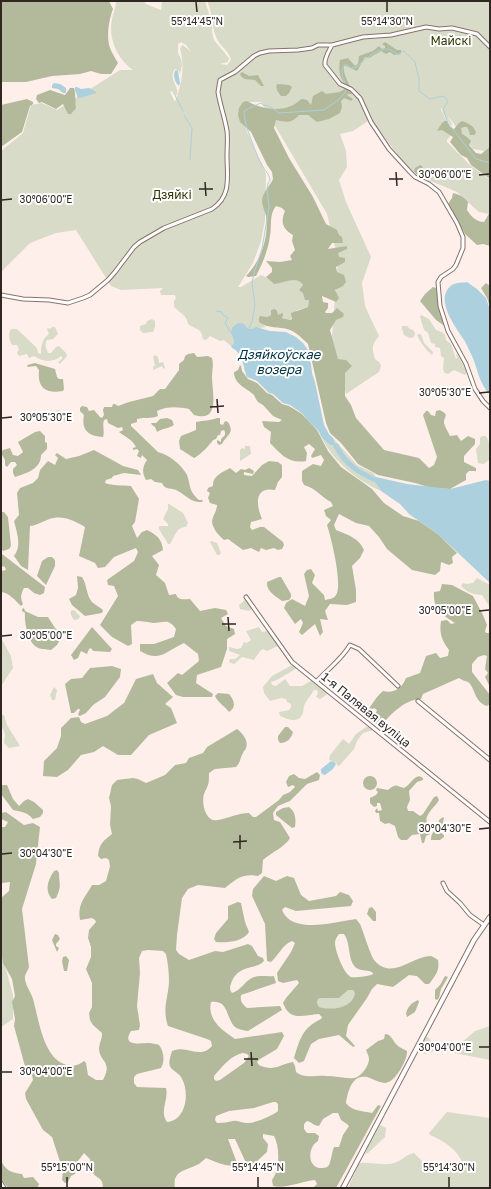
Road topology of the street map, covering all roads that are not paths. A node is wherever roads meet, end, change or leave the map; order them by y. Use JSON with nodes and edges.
{"nodes":[{"id":1,"x":332,"y":45,"type":"junction"},
{"id":2,"x":490,"y":47,"type":"edge"},
{"id":3,"x":1,"y":295,"type":"edge"},
{"id":4,"x":490,"y":408,"type":"edge"},
{"id":5,"x":246,"y":597,"type":"dead end"},
{"id":6,"x":317,"y":681,"type":"junction"},
{"id":7,"x":398,"y":686,"type":"dead end"},
{"id":8,"x":418,"y":702,"type":"dead end"},
{"id":9,"x":490,"y":760,"type":"edge"},
{"id":10,"x":490,"y":822,"type":"edge"},
{"id":11,"x":443,"y":883,"type":"dead end"},
{"id":12,"x":490,"y":917,"type":"edge"},
{"id":13,"x":484,"y":925,"type":"junction"},
{"id":14,"x":1,"y":1183,"type":"edge"},
{"id":15,"x":4,"y":1188,"type":"edge"},
{"id":16,"x":343,"y":1188,"type":"edge"}],
"edges":[{"from":1,"to":2,"type":"street"},
{"from":1,"to":3,"type":"street"},
{"from":1,"to":4,"type":"street"},
{"from":5,"to":6,"type":"street","name":"1-я Палявая вуліца"},
{"from":6,"to":7,"type":"street"},
{"from":6,"to":10,"type":"street","name":"1-я Палявая вуліца"},
{"from":8,"to":9,"type":"street"},
{"from":11,"to":13,"type":"street"},
{"from":12,"to":13,"type":"main road"},
{"from":13,"to":16,"type":"main road"},
{"from":14,"to":15,"type":"street"}]}
